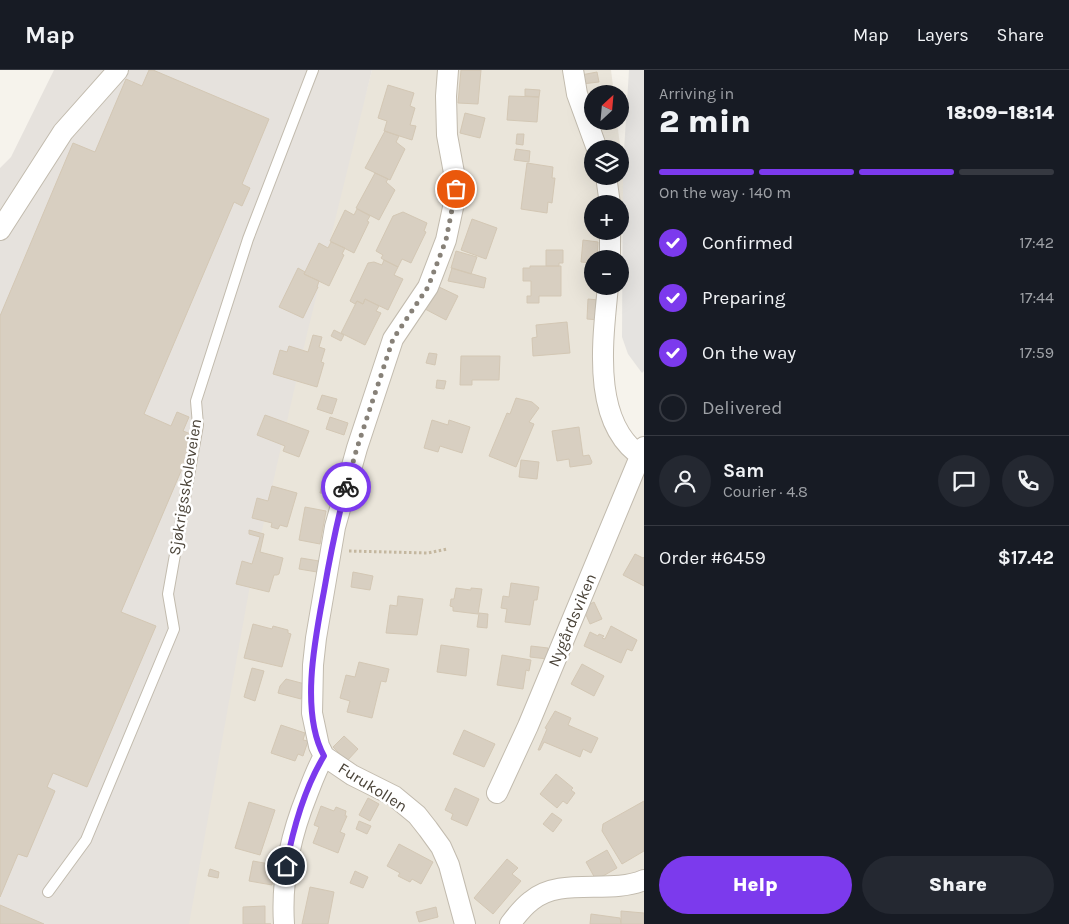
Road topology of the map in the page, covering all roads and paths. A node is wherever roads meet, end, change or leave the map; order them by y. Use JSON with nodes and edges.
{"nodes":[{"id":1,"x":118,"y":70,"type":"edge"},
{"id":2,"x":313,"y":70,"type":"edge"},
{"id":3,"x":448,"y":70,"type":"edge"},
{"id":4,"x":562,"y":70,"type":"edge"},
{"id":5,"x":573,"y":70,"type":"edge"},
{"id":6,"x":577,"y":94,"type":"junction"},
{"id":7,"x":594,"y":140,"type":"edge"},
{"id":8,"x":0,"y":230,"type":"edge"},
{"id":9,"x":607,"y":295,"type":"edge"},
{"id":10,"x":643,"y":453,"type":"edge"},
{"id":11,"x":332,"y":547,"type":"junction"},
{"id":12,"x":447,"y":549,"type":"dead end"},
{"id":13,"x":324,"y":756,"type":"junction"},
{"id":14,"x":497,"y":793,"type":"dead end"},
{"id":15,"x":644,"y":880,"type":"edge"},
{"id":16,"x":48,"y":892,"type":"dead end"},
{"id":17,"x":284,"y":924,"type":"edge"},
{"id":18,"x":465,"y":924,"type":"edge"},
{"id":19,"x":510,"y":924,"type":"edge"}],
"edges":[{"from":1,"to":8,"type":"street"},
{"from":2,"to":16,"type":"lane","name":"Sjøkrigsskoleveien"},
{"from":3,"to":11,"type":"street"},
{"from":4,"to":6,"type":"street"},
{"from":5,"to":6,"type":"street"},
{"from":6,"to":7,"type":"street"},
{"from":9,"to":10,"type":"street"},
{"from":10,"to":14,"type":"street","name":"Nygårdsviken"},
{"from":11,"to":12,"type":"path"},
{"from":11,"to":13,"type":"street"},
{"from":13,"to":17,"type":"street","name":"Furukollen"},
{"from":13,"to":18,"type":"street","name":"Furukollen"},
{"from":15,"to":19,"type":"street"}]}
